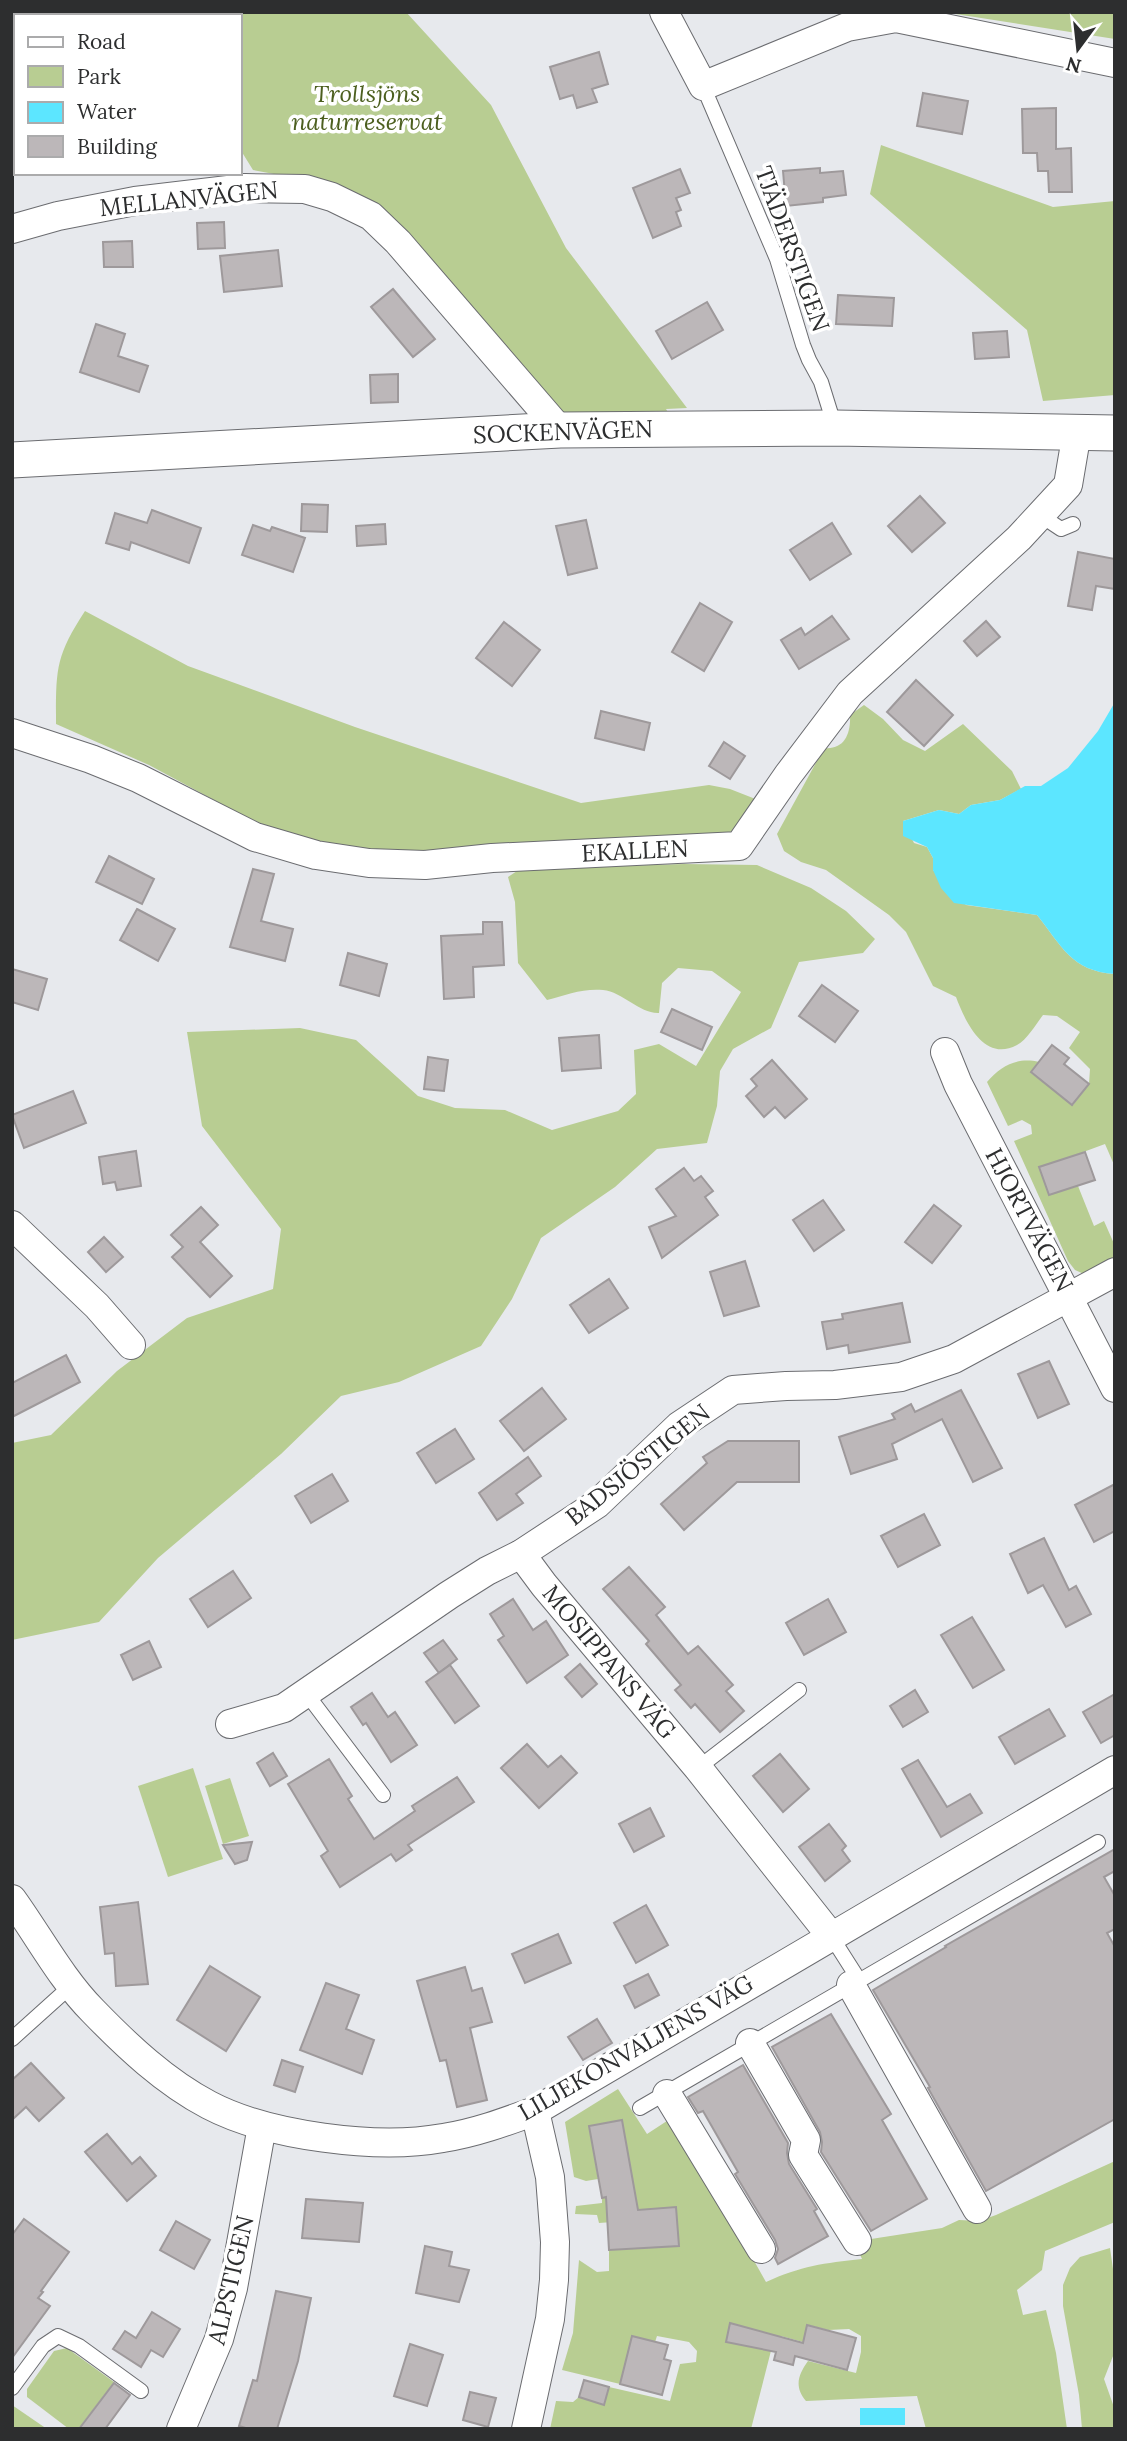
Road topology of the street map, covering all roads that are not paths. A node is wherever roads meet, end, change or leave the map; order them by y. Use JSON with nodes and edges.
{"nodes":[{"id":1,"x":664,"y":12,"type":"edge"},
{"id":2,"x":1115,"y":63,"type":"edge"},
{"id":3,"x":703,"y":86,"type":"junction"},
{"id":4,"x":12,"y":229,"type":"edge"},
{"id":5,"x":835,"y":428,"type":"junction"},
{"id":6,"x":560,"y":430,"type":"junction"},
{"id":7,"x":1077,"y":432,"type":"junction"},
{"id":8,"x":1115,"y":433,"type":"edge"},
{"id":9,"x":12,"y":460,"type":"edge"},
{"id":10,"x":1040,"y":515,"type":"junction"},
{"id":11,"x":1073,"y":524,"type":"dead end"},
{"id":12,"x":12,"y":733,"type":"edge"},
{"id":13,"x":945,"y":1052,"type":"dead end"},
{"id":14,"x":12,"y":1225,"type":"edge"},
{"id":15,"x":1115,"y":1272,"type":"edge"},
{"id":16,"x":1070,"y":1297,"type":"junction"},
{"id":17,"x":131,"y":1345,"type":"dead end"},
{"id":18,"x":1115,"y":1388,"type":"edge"},
{"id":19,"x":521,"y":1554,"type":"junction"},
{"id":20,"x":799,"y":1690,"type":"dead end"},
{"id":21,"x":306,"y":1693,"type":"junction"},
{"id":22,"x":230,"y":1724,"type":"dead end"},
{"id":23,"x":698,"y":1768,"type":"junction"},
{"id":24,"x":1115,"y":1770,"type":"edge"},
{"id":25,"x":383,"y":1795,"type":"dead end"},
{"id":26,"x":1098,"y":1842,"type":"dead end"},
{"id":27,"x":12,"y":1899,"type":"edge"},
{"id":28,"x":831,"y":1936,"type":"junction"},
{"id":29,"x":855,"y":1983,"type":"junction"},
{"id":30,"x":72,"y":1986,"type":"junction"},
{"id":31,"x":12,"y":2039,"type":"edge"},
{"id":32,"x":750,"y":2043,"type":"junction"},
{"id":33,"x":667,"y":2094,"type":"junction"},
{"id":34,"x":640,"y":2108,"type":"dead end"},
{"id":35,"x":535,"y":2111,"type":"junction"},
{"id":36,"x":262,"y":2126,"type":"junction"},
{"id":37,"x":978,"y":2209,"type":"dead end"},
{"id":38,"x":857,"y":2241,"type":"dead end"},
{"id":39,"x":761,"y":2249,"type":"dead end"},
{"id":40,"x":12,"y":2388,"type":"edge"},
{"id":41,"x":141,"y":2391,"type":"dead end"},
{"id":42,"x":181,"y":2429,"type":"edge"},
{"id":43,"x":526,"y":2429,"type":"edge"}],
"edges":[{"from":1,"to":3,"type":"street"},
{"from":2,"to":3,"type":"street"},
{"from":3,"to":5,"type":"lane","name":"TJÄDERSTIGEN"},
{"from":4,"to":6,"type":"street","name":"MELLANVÄGEN"},
{"from":5,"to":6,"type":"street","name":"SOCKENVÄGEN"},
{"from":5,"to":7,"type":"street","name":"SOCKENVÄGEN"},
{"from":6,"to":9,"type":"street","name":"SOCKENVÄGEN"},
{"from":7,"to":8,"type":"street","name":"SOCKENVÄGEN"},
{"from":7,"to":10,"type":"street","name":"EKALLEN"},
{"from":10,"to":11,"type":"lane"},
{"from":10,"to":12,"type":"street","name":"EKALLEN"},
{"from":13,"to":16,"type":"street","name":"HJORTVÄGEN"},
{"from":14,"to":17,"type":"street"},
{"from":15,"to":16,"type":"street","name":"BADSJÖSTIGEN"},
{"from":16,"to":18,"type":"street","name":"HJORTVÄGEN"},
{"from":16,"to":19,"type":"street","name":"BADSJÖSTIGEN"},
{"from":19,"to":21,"type":"street","name":"BADSJÖSTIGEN"},
{"from":19,"to":23,"type":"street","name":"MOSIPPANS VÄG"},
{"from":20,"to":23,"type":"lane"},
{"from":21,"to":22,"type":"street","name":"BADSJÖSTIGEN"},
{"from":21,"to":25,"type":"lane"},
{"from":23,"to":28,"type":"street","name":"MOSIPPANS VÄG"},
{"from":24,"to":28,"type":"street","name":"LILJEKONVALJENS VÄG"},
{"from":26,"to":29,"type":"lane"},
{"from":27,"to":30,"type":"street","name":"LILJEKONVALJENS VÄG"},
{"from":28,"to":29,"type":"lane"},
{"from":28,"to":35,"type":"street","name":"LILJEKONVALJENS VÄG"},
{"from":29,"to":32,"type":"lane"},
{"from":29,"to":37,"type":"street"},
{"from":30,"to":31,"type":"lane"},
{"from":30,"to":36,"type":"street","name":"LILJEKONVALJENS VÄG"},
{"from":32,"to":33,"type":"lane"},
{"from":32,"to":38,"type":"street"},
{"from":33,"to":34,"type":"lane"},
{"from":33,"to":39,"type":"street"},
{"from":35,"to":36,"type":"street","name":"LILJEKONVALJENS VÄG"},
{"from":35,"to":43,"type":"street"},
{"from":36,"to":42,"type":"street","name":"ALPSTIGEN"},
{"from":40,"to":41,"type":"lane"}]}
